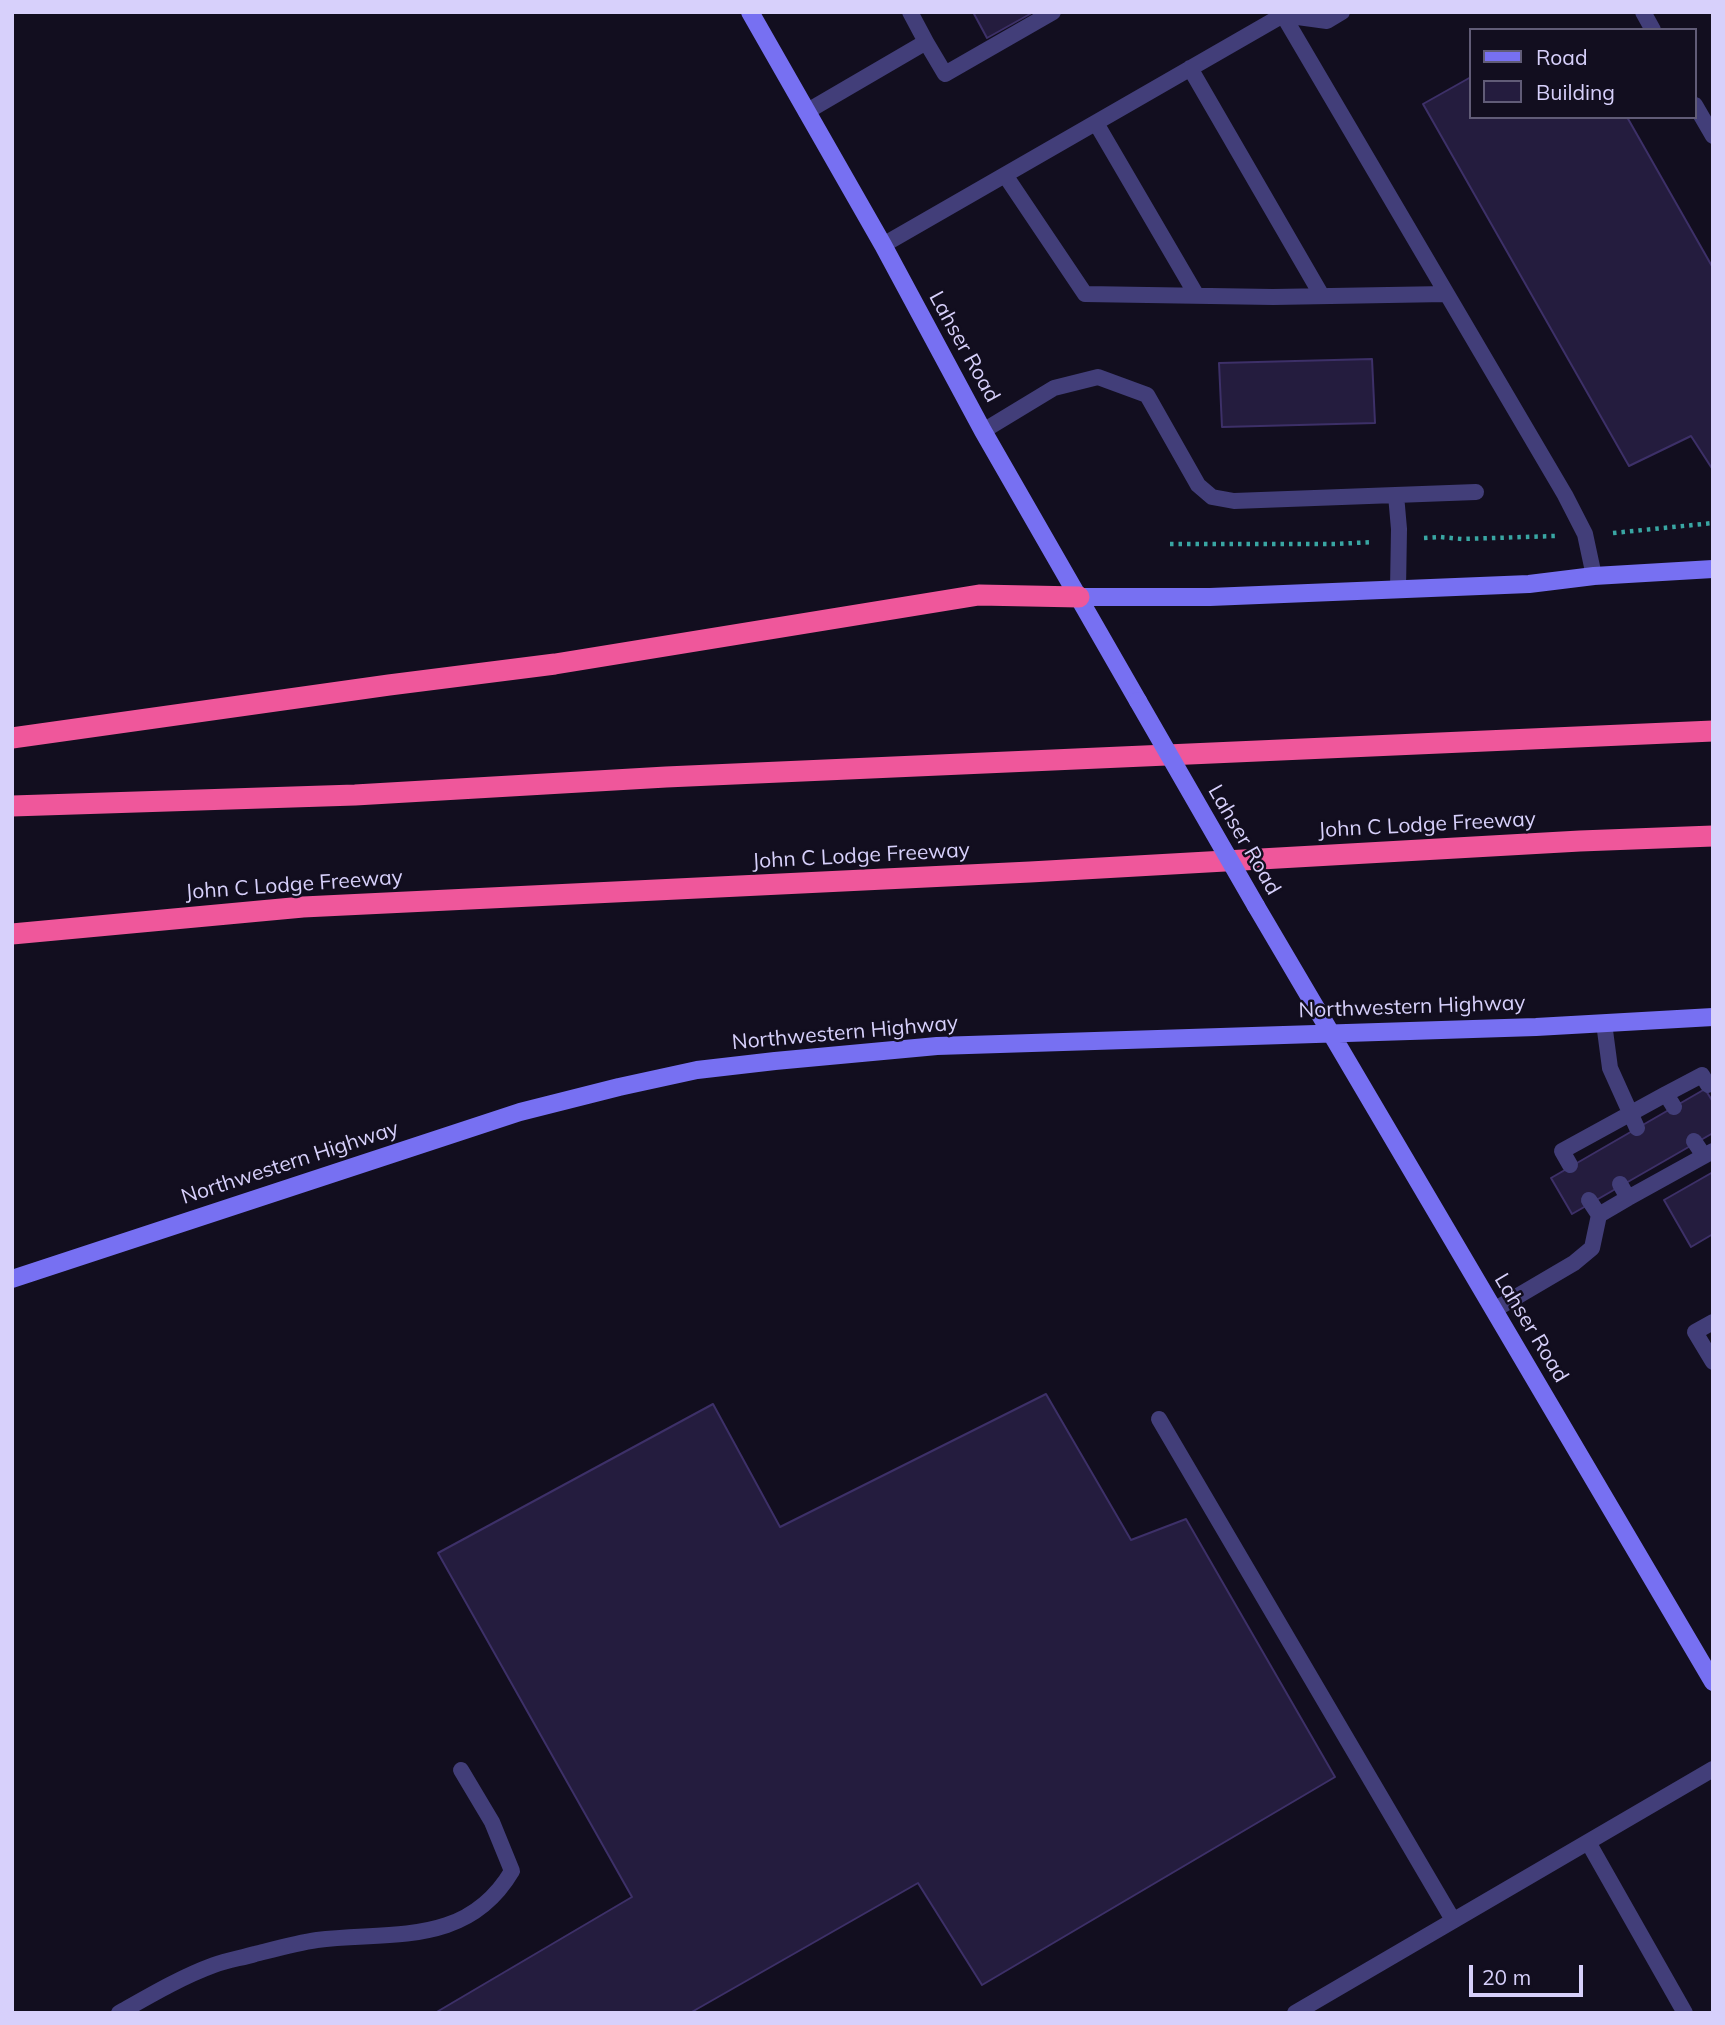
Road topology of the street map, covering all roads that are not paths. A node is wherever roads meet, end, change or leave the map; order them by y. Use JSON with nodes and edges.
{"nodes":[{"id":1,"x":750,"y":12,"type":"edge"},
{"id":2,"x":910,"y":12,"type":"edge"},
{"id":3,"x":1054,"y":12,"type":"edge"},
{"id":4,"x":1342,"y":12,"type":"edge"},
{"id":5,"x":1643,"y":12,"type":"edge"},
{"id":6,"x":1283,"y":13,"type":"edge"},
{"id":7,"x":1652,"y":28,"type":"edge"},
{"id":8,"x":926,"y":42,"type":"junction"},
{"id":9,"x":1190,"y":68,"type":"junction"},
{"id":10,"x":1697,"y":108,"type":"edge"},
{"id":11,"x":806,"y":112,"type":"junction"},
{"id":12,"x":1096,"y":123,"type":"junction"},
{"id":13,"x":1713,"y":136,"type":"edge"},
{"id":14,"x":1005,"y":175,"type":"junction"},
{"id":15,"x":883,"y":246,"type":"junction"},
{"id":16,"x":1446,"y":294,"type":"junction"},
{"id":17,"x":1197,"y":296,"type":"junction"},
{"id":18,"x":1322,"y":296,"type":"junction"},
{"id":19,"x":984,"y":431,"type":"junction"},
{"id":20,"x":1476,"y":492,"type":"dead end"},
{"id":21,"x":1396,"y":495,"type":"junction"},
{"id":22,"x":1713,"y":569,"type":"edge"},
{"id":23,"x":1594,"y":576,"type":"junction"},
{"id":24,"x":1398,"y":589,"type":"junction"},
{"id":25,"x":1079,"y":597,"type":"junction"},
{"id":26,"x":1713,"y":731,"type":"edge"},
{"id":27,"x":12,"y":738,"type":"edge"},
{"id":28,"x":12,"y":806,"type":"edge"},
{"id":29,"x":1713,"y":836,"type":"edge"},
{"id":30,"x":12,"y":934,"type":"edge"},
{"id":31,"x":1713,"y":1017,"type":"edge"},
{"id":32,"x":1604,"y":1023,"type":"junction"},
{"id":33,"x":1330,"y":1032,"type":"junction"},
{"id":34,"x":1708,"y":1085,"type":"dead end"},
{"id":35,"x":1633,"y":1121,"type":"junction"},
{"id":36,"x":1694,"y":1141,"type":"dead end"},
{"id":37,"x":1708,"y":1154,"type":"edge"},
{"id":38,"x":1570,"y":1165,"type":"dead end"},
{"id":39,"x":1590,"y":1200,"type":"dead end"},
{"id":40,"x":1599,"y":1215,"type":"junction"},
{"id":41,"x":12,"y":1279,"type":"edge"},
{"id":42,"x":1494,"y":1310,"type":"junction"},
{"id":43,"x":1713,"y":1322,"type":"edge"},
{"id":44,"x":1713,"y":1362,"type":"edge"},
{"id":45,"x":1159,"y":1419,"type":"dead end"},
{"id":46,"x":1713,"y":1682,"type":"edge"},
{"id":47,"x":1713,"y":1769,"type":"edge"},
{"id":48,"x":461,"y":1770,"type":"dead end"},
{"id":49,"x":1588,"y":1842,"type":"junction"},
{"id":50,"x":1453,"y":1920,"type":"junction"},
{"id":51,"x":119,"y":2013,"type":"edge"},
{"id":52,"x":1294,"y":2013,"type":"edge"},
{"id":53,"x":1685,"y":2013,"type":"edge"}],
"edges":[{"from":1,"to":11,"type":"main road","name":"Lahser Road"},
{"from":2,"to":8,"type":"lane"},
{"from":3,"to":8,"type":"lane"},
{"from":4,"to":6,"type":"lane"},
{"from":5,"to":7,"type":"lane"},
{"from":6,"to":9,"type":"lane"},
{"from":6,"to":16,"type":"lane"},
{"from":8,"to":11,"type":"lane"},
{"from":9,"to":12,"type":"lane"},
{"from":9,"to":18,"type":"lane"},
{"from":10,"to":13,"type":"lane"},
{"from":11,"to":15,"type":"main road","name":"Lahser Road"},
{"from":12,"to":14,"type":"lane"},
{"from":12,"to":17,"type":"lane"},
{"from":14,"to":15,"type":"lane"},
{"from":14,"to":17,"type":"lane"},
{"from":15,"to":19,"type":"main road","name":"Lahser Road"},
{"from":16,"to":18,"type":"lane"},
{"from":16,"to":23,"type":"lane"},
{"from":17,"to":18,"type":"lane"},
{"from":19,"to":21,"type":"lane"},
{"from":19,"to":25,"type":"main road","name":"Lahser Road"},
{"from":20,"to":21,"type":"lane"},
{"from":21,"to":24,"type":"lane"},
{"from":22,"to":23,"type":"main road"},
{"from":23,"to":24,"type":"main road"},
{"from":24,"to":25,"type":"main road"},
{"from":25,"to":27,"type":"highway"},
{"from":25,"to":33,"type":"main road","name":"Lahser Road","bridge":true},
{"from":26,"to":28,"type":"highway"},
{"from":29,"to":30,"type":"highway","name":"John C Lodge Freeway"},
{"from":31,"to":32,"type":"main road","name":"Northwestern Highway"},
{"from":32,"to":33,"type":"main road","name":"Northwestern Highway"},
{"from":32,"to":35,"type":"lane"},
{"from":33,"to":41,"type":"main road","name":"Northwestern Highway"},
{"from":33,"to":42,"type":"main road","name":"Lahser Road"},
{"from":34,"to":35,"type":"lane"},
{"from":35,"to":38,"type":"lane"},
{"from":36,"to":37,"type":"lane"},
{"from":37,"to":40,"type":"lane"},
{"from":39,"to":40,"type":"lane"},
{"from":40,"to":42,"type":"lane"},
{"from":42,"to":46,"type":"main road","name":"Lahser Road"},
{"from":43,"to":44,"type":"lane"},
{"from":45,"to":50,"type":"lane"},
{"from":47,"to":49,"type":"lane"},
{"from":48,"to":51,"type":"lane"},
{"from":49,"to":50,"type":"lane"},
{"from":49,"to":53,"type":"lane"},
{"from":50,"to":52,"type":"lane"}]}
